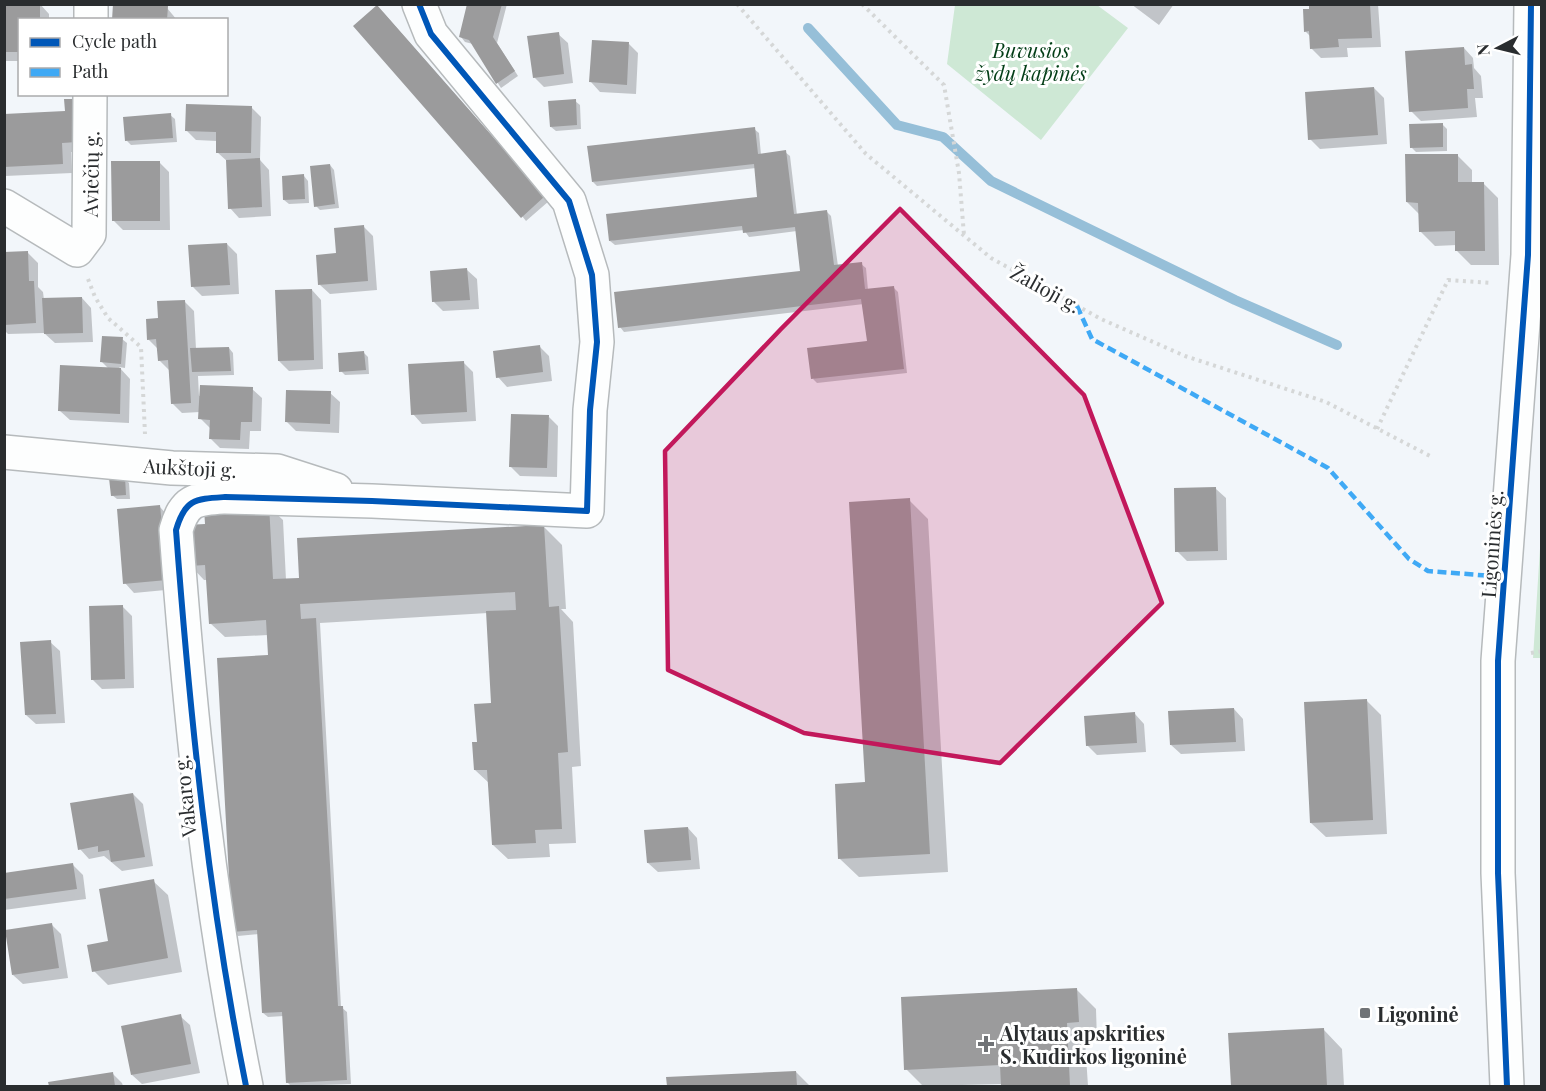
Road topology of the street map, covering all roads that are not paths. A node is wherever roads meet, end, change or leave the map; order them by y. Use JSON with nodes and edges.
{"nodes":[{"id":1,"x":418,"y":4,"type":"edge"},
{"id":2,"x":1531,"y":4,"type":"edge"},
{"id":3,"x":90,"y":96,"type":"edge"},
{"id":4,"x":4,"y":206,"type":"edge"},
{"id":5,"x":4,"y":452,"type":"edge"},
{"id":6,"x":372,"y":501,"type":"junction"},
{"id":7,"x":246,"y":1086,"type":"edge"},
{"id":8,"x":1507,"y":1086,"type":"edge"}],
"edges":[{"from":1,"to":6,"type":"street"},
{"from":2,"to":8,"type":"street","name":"Ligoninės g."},
{"from":3,"to":4,"type":"street","name":"Aviečių g."},
{"from":5,"to":6,"type":"street","name":"Aukštoji g."},
{"from":6,"to":7,"type":"street","name":"Vakaro g."}]}
